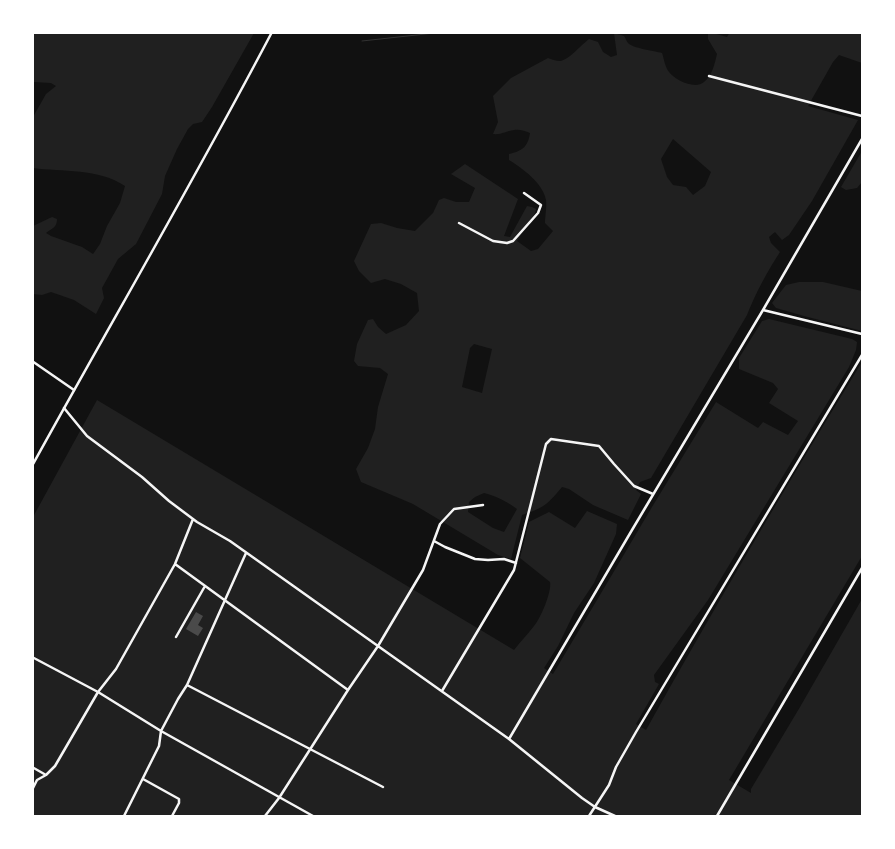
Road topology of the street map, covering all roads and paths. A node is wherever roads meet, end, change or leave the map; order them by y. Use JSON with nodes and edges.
{"nodes":[{"id":1,"x":272,"y":32,"type":"edge"},
{"id":2,"x":709,"y":76,"type":"dead end"},
{"id":3,"x":862,"y":116,"type":"edge"},
{"id":4,"x":862,"y":139,"type":"edge"},
{"id":5,"x":524,"y":193,"type":"dead end"},
{"id":6,"x":459,"y":223,"type":"dead end"},
{"id":7,"x":763,"y":310,"type":"junction"},
{"id":8,"x":862,"y":334,"type":"edge"},
{"id":9,"x":862,"y":355,"type":"edge"},
{"id":10,"x":32,"y":361,"type":"edge"},
{"id":11,"x":74,"y":390,"type":"junction"},
{"id":12,"x":64,"y":408,"type":"junction"},
{"id":13,"x":32,"y":466,"type":"edge"},
{"id":14,"x":653,"y":494,"type":"junction"},
{"id":15,"x":483,"y":505,"type":"dead end"},
{"id":16,"x":194,"y":519,"type":"junction"},
{"id":17,"x":434,"y":541,"type":"junction"},
{"id":18,"x":246,"y":553,"type":"junction"},
{"id":19,"x":516,"y":563,"type":"junction"},
{"id":20,"x":175,"y":564,"type":"junction"},
{"id":21,"x":862,"y":568,"type":"edge"},
{"id":22,"x":205,"y":585,"type":"junction"},
{"id":23,"x":225,"y":600,"type":"junction"},
{"id":24,"x":176,"y":637,"type":"dead end"},
{"id":25,"x":378,"y":646,"type":"junction"},
{"id":26,"x":32,"y":657,"type":"edge"},
{"id":27,"x":187,"y":685,"type":"junction"},
{"id":28,"x":348,"y":690,"type":"junction"},
{"id":29,"x":442,"y":691,"type":"junction"},
{"id":30,"x":98,"y":692,"type":"junction"},
{"id":31,"x":161,"y":730,"type":"junction"},
{"id":32,"x":509,"y":739,"type":"junction"},
{"id":33,"x":310,"y":749,"type":"junction"},
{"id":34,"x":32,"y":767,"type":"edge"},
{"id":35,"x":46,"y":775,"type":"junction"},
{"id":36,"x":143,"y":778,"type":"junction"},
{"id":37,"x":383,"y":788,"type":"dead end"},
{"id":38,"x":32,"y":790,"type":"edge"},
{"id":39,"x":279,"y":798,"type":"junction"},
{"id":40,"x":595,"y":807,"type":"junction"},
{"id":41,"x":124,"y":816,"type":"edge"},
{"id":42,"x":172,"y":816,"type":"edge"},
{"id":43,"x":265,"y":816,"type":"edge"},
{"id":44,"x":313,"y":816,"type":"edge"},
{"id":45,"x":589,"y":816,"type":"edge"},
{"id":46,"x":615,"y":816,"type":"edge"},
{"id":47,"x":718,"y":816,"type":"edge"}],
"edges":[{"from":1,"to":11,"type":"street"},
{"from":2,"to":3,"type":"street"},
{"from":4,"to":7,"type":"street"},
{"from":5,"to":6,"type":"street"},
{"from":7,"to":8,"type":"street"},
{"from":7,"to":14,"type":"street"},
{"from":9,"to":40,"type":"street"},
{"from":10,"to":11,"type":"street"},
{"from":11,"to":12,"type":"street"},
{"from":12,"to":13,"type":"street"},
{"from":12,"to":16,"type":"street"},
{"from":14,"to":19,"type":"street"},
{"from":14,"to":32,"type":"street"},
{"from":15,"to":17,"type":"street"},
{"from":16,"to":18,"type":"street"},
{"from":16,"to":20,"type":"street"},
{"from":17,"to":19,"type":"street"},
{"from":17,"to":25,"type":"street"},
{"from":18,"to":23,"type":"street"},
{"from":18,"to":25,"type":"street"},
{"from":19,"to":29,"type":"street"},
{"from":20,"to":22,"type":"street"},
{"from":20,"to":30,"type":"street"},
{"from":21,"to":47,"type":"street"},
{"from":22,"to":23,"type":"street"},
{"from":22,"to":24,"type":"street"},
{"from":23,"to":27,"type":"street"},
{"from":23,"to":28,"type":"street"},
{"from":25,"to":28,"type":"street"},
{"from":25,"to":29,"type":"street"},
{"from":26,"to":30,"type":"street"},
{"from":27,"to":31,"type":"street"},
{"from":27,"to":33,"type":"street"},
{"from":28,"to":33,"type":"street"},
{"from":29,"to":32,"type":"street"},
{"from":30,"to":31,"type":"street"},
{"from":30,"to":35,"type":"street"},
{"from":31,"to":36,"type":"street"},
{"from":31,"to":39,"type":"street"},
{"from":32,"to":40,"type":"street"},
{"from":33,"to":37,"type":"street"},
{"from":33,"to":39,"type":"street"},
{"from":34,"to":35,"type":"street"},
{"from":35,"to":38,"type":"street"},
{"from":36,"to":41,"type":"street"},
{"from":36,"to":42,"type":"street"},
{"from":39,"to":43,"type":"street"},
{"from":39,"to":44,"type":"street"},
{"from":40,"to":45,"type":"street"},
{"from":40,"to":46,"type":"street"}]}
